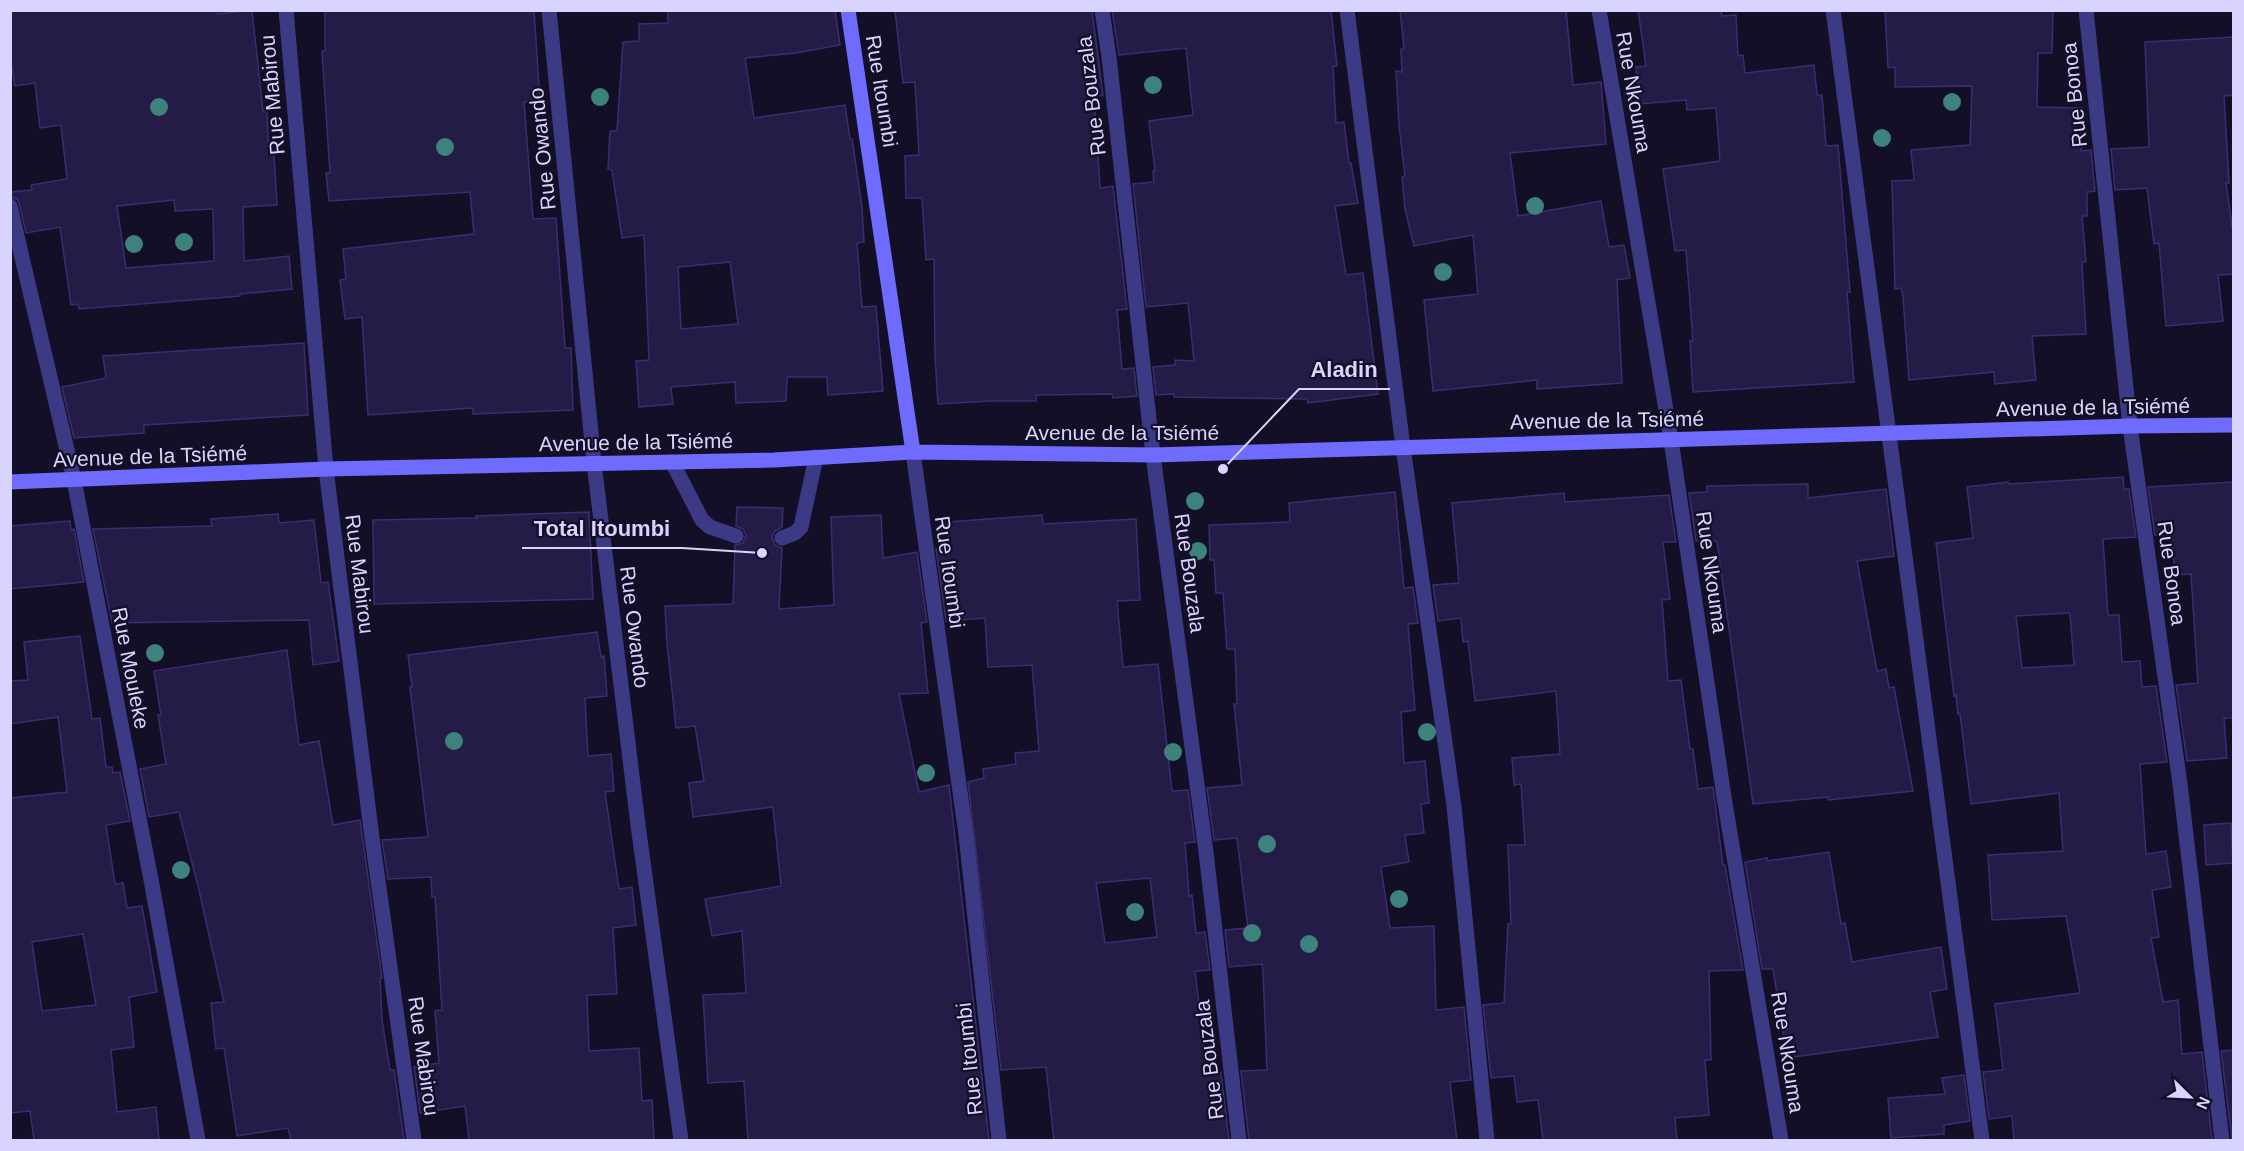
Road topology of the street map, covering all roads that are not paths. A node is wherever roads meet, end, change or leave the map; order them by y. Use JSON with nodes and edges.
{"nodes":[{"id":1,"x":286,"y":10,"type":"edge"},
{"id":2,"x":549,"y":10,"type":"edge"},
{"id":3,"x":848,"y":10,"type":"edge"},
{"id":4,"x":1102,"y":10,"type":"edge"},
{"id":5,"x":1347,"y":10,"type":"edge"},
{"id":6,"x":1599,"y":10,"type":"edge"},
{"id":7,"x":1833,"y":10,"type":"edge"},
{"id":8,"x":2086,"y":10,"type":"edge"},
{"id":9,"x":10,"y":206,"type":"edge"},
{"id":10,"x":2234,"y":425,"type":"edge"},
{"id":11,"x":2130,"y":426,"type":"junction"},
{"id":12,"x":1889,"y":433,"type":"junction"},
{"id":13,"x":1671,"y":440,"type":"junction"},
{"id":14,"x":1403,"y":447,"type":"junction"},
{"id":15,"x":913,"y":452,"type":"junction"},
{"id":16,"x":1153,"y":455,"type":"junction"},
{"id":17,"x":816,"y":457,"type":"junction"},
{"id":18,"x":672,"y":462,"type":"junction"},
{"id":19,"x":594,"y":463,"type":"junction"},
{"id":20,"x":326,"y":469,"type":"junction"},
{"id":21,"x":74,"y":480,"type":"junction"},
{"id":22,"x":10,"y":482,"type":"edge"},
{"id":23,"x":736,"y":537,"type":"dead end"},
{"id":24,"x":782,"y":538,"type":"dead end"},
{"id":25,"x":198,"y":1140,"type":"edge"},
{"id":26,"x":414,"y":1140,"type":"edge"},
{"id":27,"x":681,"y":1140,"type":"edge"},
{"id":28,"x":999,"y":1140,"type":"edge"},
{"id":29,"x":1239,"y":1140,"type":"edge"},
{"id":30,"x":1487,"y":1140,"type":"edge"},
{"id":31,"x":1781,"y":1140,"type":"edge"},
{"id":32,"x":1982,"y":1140,"type":"edge"},
{"id":33,"x":2222,"y":1140,"type":"edge"}],
"edges":[{"from":1,"to":20,"type":"street","name":"Rue Mabirou"},
{"from":2,"to":19,"type":"street","name":"Rue Owando"},
{"from":3,"to":15,"type":"main road","name":"Rue Itoumbi"},
{"from":4,"to":16,"type":"street","name":"Rue Bouzala"},
{"from":5,"to":14,"type":"street"},
{"from":6,"to":13,"type":"street","name":"Rue Nkouma"},
{"from":7,"to":12,"type":"street"},
{"from":8,"to":11,"type":"street","name":"Rue Bonoa"},
{"from":9,"to":21,"type":"street","name":"Rue Mouleke"},
{"from":10,"to":11,"type":"main road","name":"Avenue de la Tsiémé"},
{"from":11,"to":12,"type":"main road","name":"Avenue de la Tsiémé"},
{"from":11,"to":33,"type":"street","name":"Rue Bonoa"},
{"from":12,"to":13,"type":"main road","name":"Avenue de la Tsiémé"},
{"from":12,"to":32,"type":"street"},
{"from":13,"to":14,"type":"main road","name":"Avenue de la Tsiémé"},
{"from":13,"to":31,"type":"street","name":"Rue Nkouma"},
{"from":14,"to":16,"type":"main road","name":"Avenue de la Tsiémé"},
{"from":14,"to":30,"type":"street"},
{"from":15,"to":16,"type":"main road","name":"Avenue de la Tsiémé"},
{"from":15,"to":17,"type":"main road","name":"Avenue de la Tsiémé"},
{"from":15,"to":28,"type":"street","name":"Rue Itoumbi"},
{"from":16,"to":29,"type":"street","name":"Rue Bouzala"},
{"from":17,"to":18,"type":"main road","name":"Avenue de la Tsiémé"},
{"from":17,"to":24,"type":"street"},
{"from":18,"to":19,"type":"main road","name":"Avenue de la Tsiémé"},
{"from":18,"to":23,"type":"street"},
{"from":19,"to":20,"type":"main road","name":"Avenue de la Tsiémé"},
{"from":19,"to":27,"type":"street","name":"Rue Owando"},
{"from":20,"to":21,"type":"main road","name":"Avenue de la Tsiémé"},
{"from":20,"to":26,"type":"street","name":"Rue Mabirou"},
{"from":21,"to":22,"type":"main road","name":"Avenue de la Tsiémé"},
{"from":21,"to":25,"type":"street","name":"Rue Mouleke"}]}
